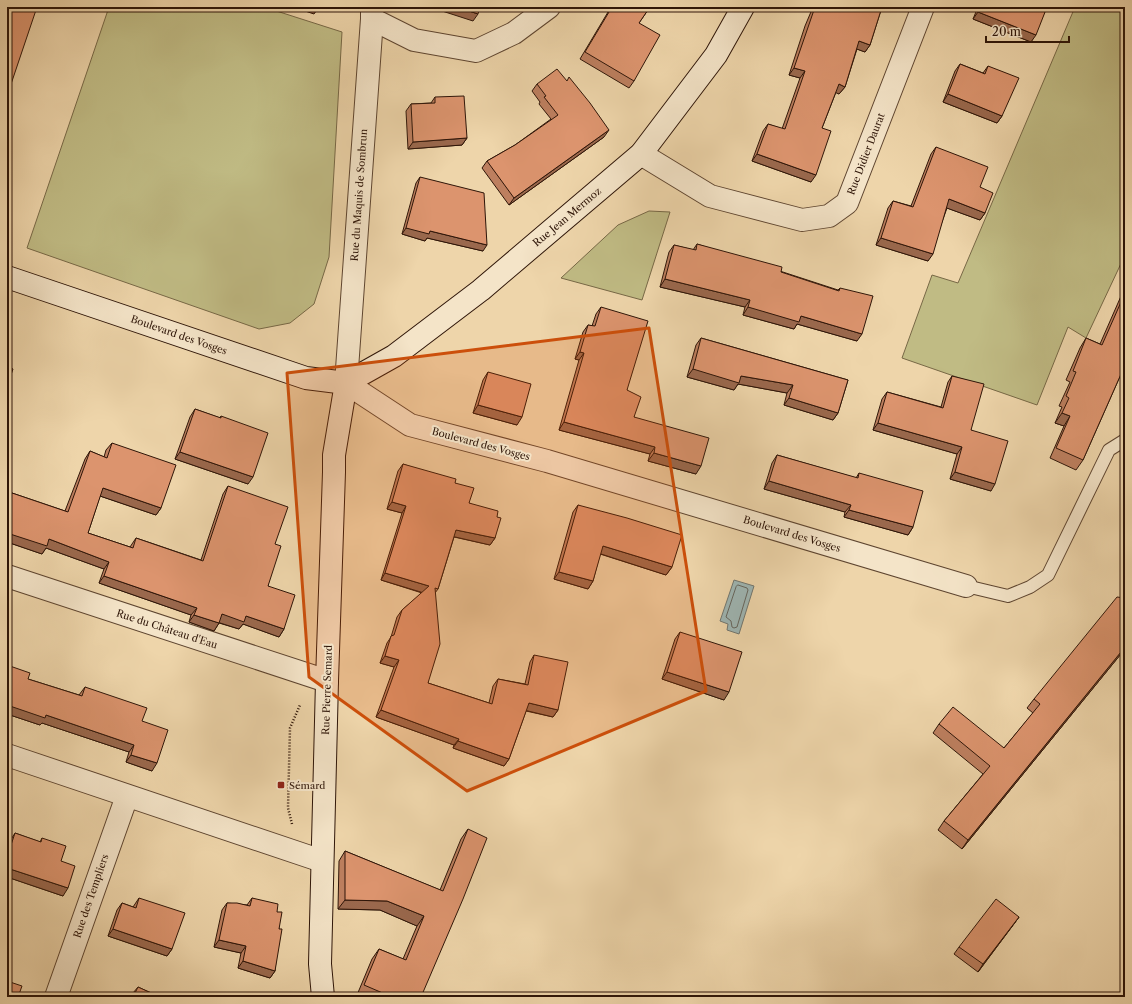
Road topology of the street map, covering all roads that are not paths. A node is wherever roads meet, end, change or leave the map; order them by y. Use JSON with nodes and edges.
{"nodes":[{"id":1,"x":549,"y":7,"type":"edge"},
{"id":2,"x":743,"y":7,"type":"edge"},
{"id":3,"x":923,"y":7,"type":"edge"},
{"id":4,"x":372,"y":13,"type":"edge"},
{"id":5,"x":641,"y":154,"type":"junction"},
{"id":6,"x":7,"y":277,"type":"edge"},
{"id":7,"x":346,"y":383,"type":"junction"},
{"id":8,"x":1125,"y":439,"type":"edge"},
{"id":9,"x":7,"y":576,"type":"edge"},
{"id":10,"x":966,"y":586,"type":"joint"},
{"id":11,"x":327,"y":681,"type":"junction"},
{"id":12,"x":7,"y":755,"type":"edge"},
{"id":13,"x":127,"y":796,"type":"junction"},
{"id":14,"x":322,"y":862,"type":"junction"},
{"id":15,"x":56,"y":997,"type":"edge"},
{"id":16,"x":323,"y":997,"type":"edge"}],
"edges":[{"from":1,"to":4,"type":"street"},
{"from":2,"to":5,"type":"street","name":"Rue Jean Mermoz"},
{"from":3,"to":5,"type":"street","name":"Rue Didier Daurat"},
{"from":4,"to":7,"type":"street","name":"Rue du Maquis de Sombrun"},
{"from":5,"to":7,"type":"street","name":"Rue Jean Mermoz"},
{"from":6,"to":7,"type":"street","name":"Boulevard des Vosges"},
{"from":7,"to":10,"type":"street","name":"Boulevard des Vosges"},
{"from":7,"to":11,"type":"street","name":"Rue Pierre Semard"},
{"from":8,"to":10,"type":"lane"},
{"from":9,"to":11,"type":"street","name":"Rue du Château d'Eau"},
{"from":11,"to":14,"type":"street","name":"Rue Pierre Semard"},
{"from":12,"to":13,"type":"street"},
{"from":13,"to":14,"type":"street"},
{"from":13,"to":15,"type":"street","name":"Rue des Templiers"},
{"from":14,"to":16,"type":"street","name":"Rue Pierre Semard"}]}
